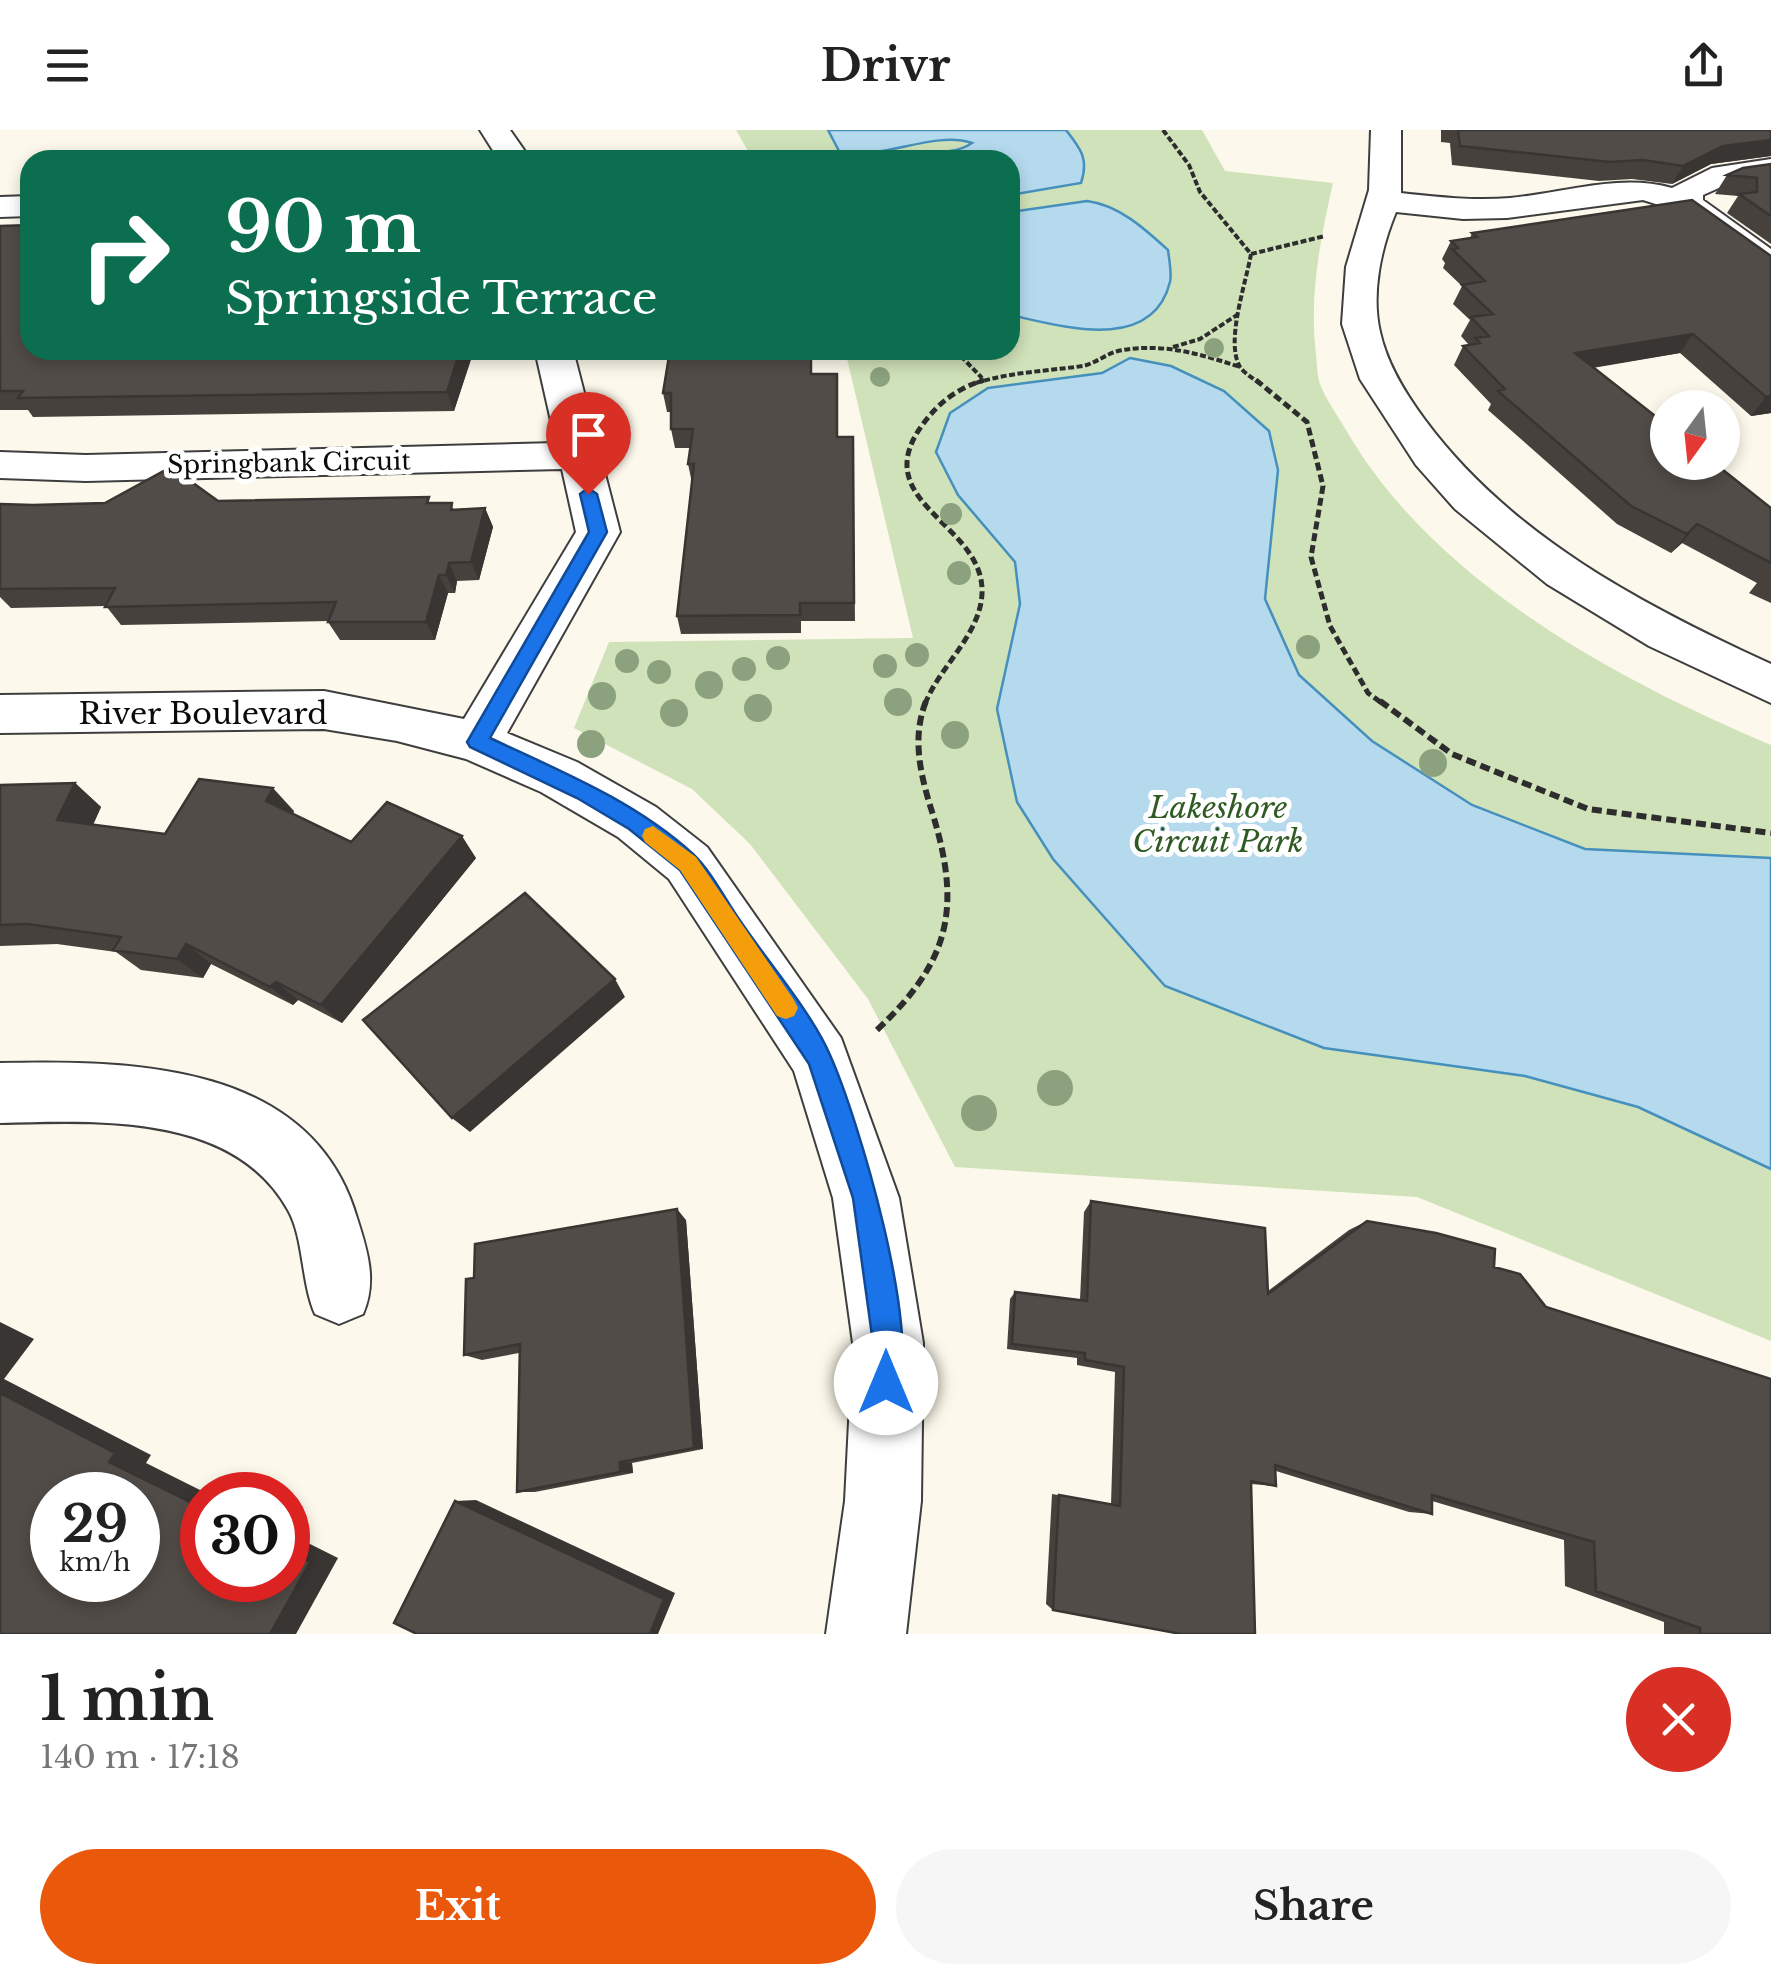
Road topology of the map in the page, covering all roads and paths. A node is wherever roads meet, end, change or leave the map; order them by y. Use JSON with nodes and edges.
{"nodes":[{"id":1,"x":1163,"y":130,"type":"edge"},
{"id":2,"x":1386,"y":130,"type":"edge"},
{"id":3,"x":1771,"y":168,"type":"edge"},
{"id":4,"x":1687,"y":203,"type":"junction"},
{"id":5,"x":1377,"y":216,"type":"junction"},
{"id":6,"x":1251,"y":254,"type":"junction"},
{"id":7,"x":1771,"y":265,"type":"edge"},
{"id":8,"x":1237,"y":315,"type":"junction"},
{"id":9,"x":1166,"y":349,"type":"junction"},
{"id":10,"x":556,"y":360,"type":"edge"},
{"id":11,"x":965,"y":360,"type":"edge"},
{"id":12,"x":1240,"y":368,"type":"junction"},
{"id":13,"x":982,"y":378,"type":"junction"},
{"id":14,"x":578,"y":456,"type":"junction"},
{"id":15,"x":0,"y":466,"type":"edge"},
{"id":16,"x":1771,"y":685,"type":"edge"},
{"id":17,"x":0,"y":714,"type":"edge"},
{"id":18,"x":477,"y":742,"type":"junction"},
{"id":19,"x":1771,"y":833,"type":"edge"},
{"id":20,"x":878,"y":1030,"type":"dead end"},
{"id":21,"x":0,"y":1093,"type":"edge"},
{"id":22,"x":339,"y":1290,"type":"dead end"},
{"id":23,"x":866,"y":1634,"type":"edge"}],
"edges":[{"from":1,"to":6,"type":"path"},
{"from":2,"to":5,"type":"street"},
{"from":3,"to":4,"type":"street"},
{"from":4,"to":5,"type":"street"},
{"from":4,"to":7,"type":"street"},
{"from":5,"to":6,"type":"path"},
{"from":5,"to":16,"type":"street"},
{"from":6,"to":8,"type":"path"},
{"from":8,"to":9,"type":"path"},
{"from":8,"to":12,"type":"path"},
{"from":9,"to":12,"type":"path"},
{"from":9,"to":13,"type":"path"},
{"from":10,"to":14,"type":"street"},
{"from":11,"to":13,"type":"path"},
{"from":12,"to":19,"type":"path"},
{"from":13,"to":20,"type":"path"},
{"from":14,"to":15,"type":"street","name":"Springbank Circuit"},
{"from":14,"to":18,"type":"street"},
{"from":17,"to":18,"type":"street","name":"River Boulevard"},
{"from":18,"to":23,"type":"street","name":"River Boulevard"},
{"from":21,"to":22,"type":"street"}]}
